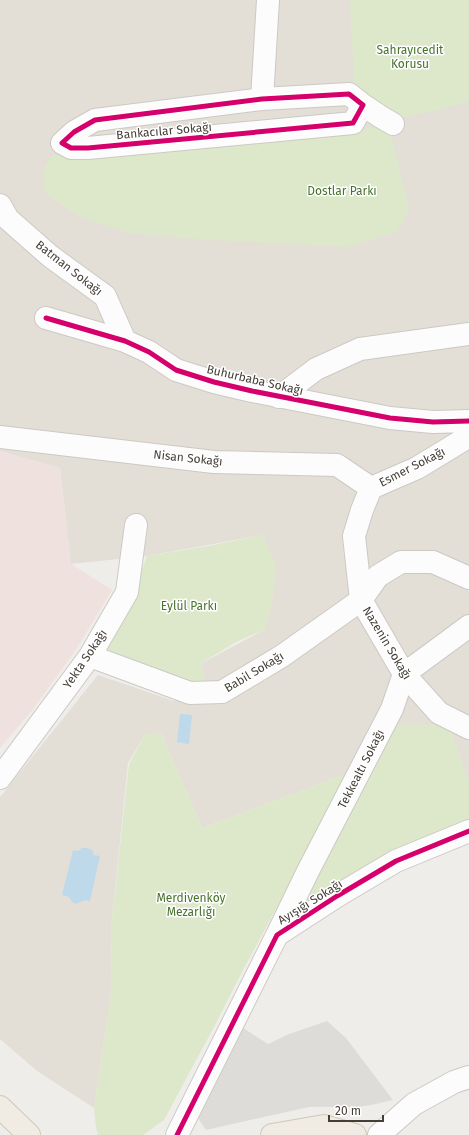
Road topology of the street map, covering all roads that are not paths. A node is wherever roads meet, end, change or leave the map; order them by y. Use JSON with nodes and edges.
{"nodes":[{"id":1,"x":268,"y":0,"type":"edge"},
{"id":2,"x":268,"y":98,"type":"junction"},
{"id":3,"x":363,"y":105,"type":"junction"},
{"id":4,"x":393,"y":124,"type":"dead end"},
{"id":5,"x":274,"y":130,"type":"junction"},
{"id":6,"x":0,"y":205,"type":"edge"},
{"id":7,"x":46,"y":318,"type":"dead end"},
{"id":8,"x":469,"y":334,"type":"edge"},
{"id":9,"x":125,"y":341,"type":"junction"},
{"id":10,"x":279,"y":397,"type":"junction"},
{"id":11,"x":469,"y":422,"type":"edge"},
{"id":12,"x":469,"y":436,"type":"edge"},
{"id":13,"x":0,"y":437,"type":"edge"},
{"id":14,"x":371,"y":488,"type":"junction"},
{"id":15,"x":136,"y":525,"type":"dead end"},
{"id":16,"x":469,"y":578,"type":"edge"},
{"id":17,"x":361,"y":600,"type":"junction"},
{"id":18,"x":469,"y":626,"type":"edge"},
{"id":19,"x":90,"y":656,"type":"junction"},
{"id":20,"x":404,"y":674,"type":"junction"},
{"id":21,"x":469,"y":728,"type":"edge"},
{"id":22,"x":0,"y":778,"type":"edge"},
{"id":23,"x":469,"y":831,"type":"edge"},
{"id":24,"x":277,"y":935,"type":"junction"},
{"id":25,"x":469,"y":1077,"type":"edge"},
{"id":26,"x":0,"y":1107,"type":"edge"},
{"id":27,"x":29,"y":1135,"type":"edge"},
{"id":28,"x":177,"y":1135,"type":"edge"},
{"id":29,"x":272,"y":1135,"type":"edge"},
{"id":30,"x":355,"y":1135,"type":"edge"},
{"id":31,"x":379,"y":1135,"type":"edge"}],
"edges":[{"from":1,"to":2,"type":"street"},
{"from":2,"to":3,"type":"street","name":"Bankacılar Sokağı"},
{"from":2,"to":5,"type":"street"},
{"from":2,"to":5,"type":"street","name":"Bankacılar Sokağı"},
{"from":3,"to":4,"type":"street"},
{"from":3,"to":5,"type":"street","name":"Bankacılar Sokağı"},
{"from":6,"to":9,"type":"street","name":"Batman Sokağı"},
{"from":7,"to":9,"type":"street","name":"Buhurbaba Sokağı"},
{"from":8,"to":10,"type":"street"},
{"from":9,"to":10,"type":"street","name":"Buhurbaba Sokağı"},
{"from":10,"to":11,"type":"street","name":"Buhurbaba Sokağı"},
{"from":12,"to":14,"type":"street","name":"Esmer Sokağı"},
{"from":13,"to":14,"type":"street","name":"Nisan Sokağı"},
{"from":14,"to":17,"type":"street","name":"Esmer Sokağı"},
{"from":15,"to":19,"type":"street","name":"Yekta Sokağı"},
{"from":16,"to":17,"type":"street","name":"Babil Sokağı"},
{"from":17,"to":19,"type":"street","name":"Babil Sokağı"},
{"from":17,"to":20,"type":"street","name":"Nazenin Sokağı"},
{"from":18,"to":20,"type":"street"},
{"from":19,"to":22,"type":"street","name":"Yekta Sokağı"},
{"from":20,"to":21,"type":"street","name":"Nazenin Sokağı"},
{"from":20,"to":24,"type":"street","name":"Tekkealtı Sokağı"},
{"from":23,"to":24,"type":"street","name":"Ayışığı Sokağı"},
{"from":24,"to":28,"type":"street","name":"Ayışığı Sokağı"},
{"from":25,"to":31,"type":"street"},
{"from":26,"to":27,"type":"main road"},
{"from":29,"to":30,"type":"main road"}]}
